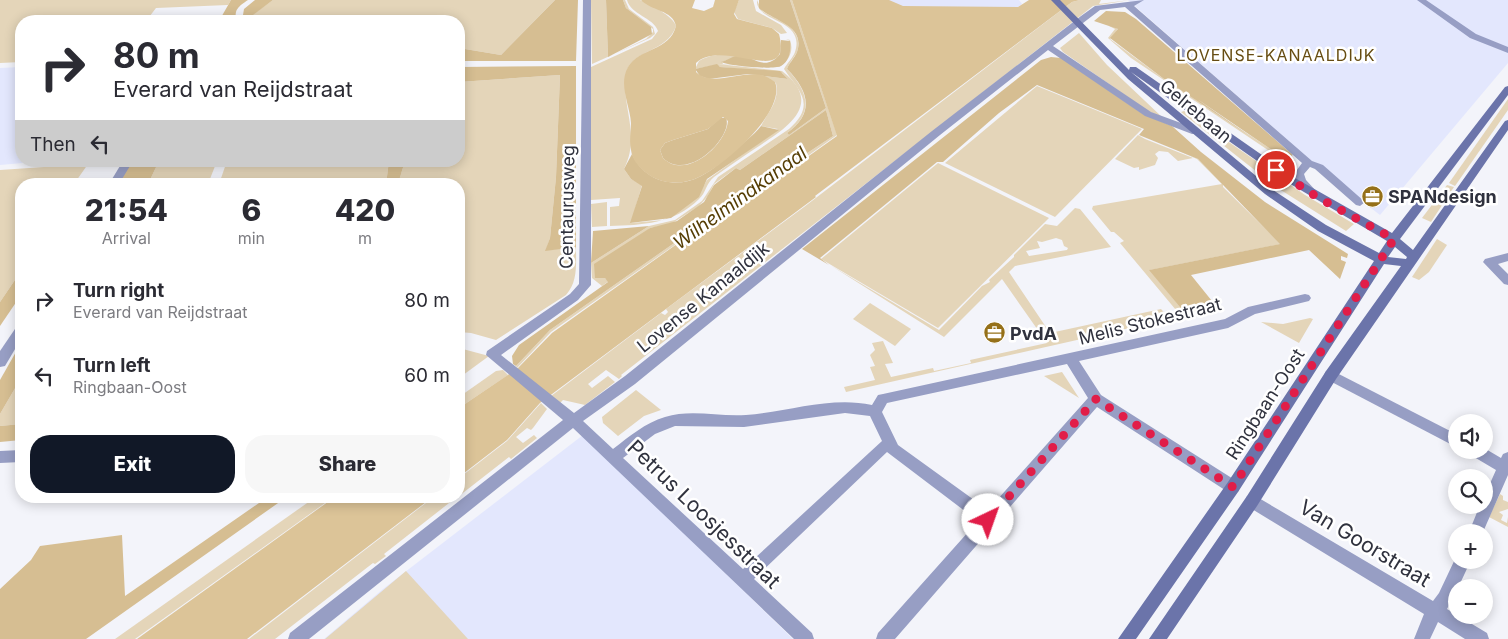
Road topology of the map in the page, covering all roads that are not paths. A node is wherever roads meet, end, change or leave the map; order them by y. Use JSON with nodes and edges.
{"nodes":[{"id":1,"x":587,"y":0,"type":"edge"},
{"id":2,"x":1055,"y":0,"type":"edge"},
{"id":3,"x":1060,"y":0,"type":"edge"},
{"id":4,"x":1140,"y":0,"type":"edge"},
{"id":5,"x":1421,"y":0,"type":"edge"},
{"id":6,"x":1127,"y":4,"type":"junction"},
{"id":7,"x":1093,"y":37,"type":"junction"},
{"id":8,"x":1049,"y":47,"type":"junction"},
{"id":9,"x":1508,"y":50,"type":"edge"},
{"id":10,"x":1508,"y":89,"type":"edge"},
{"id":11,"x":1508,"y":123,"type":"edge"},
{"id":12,"x":1196,"y":132,"type":"junction"},
{"id":13,"x":1308,"y":163,"type":"junction"},
{"id":14,"x":124,"y":167,"type":"edge"},
{"id":15,"x":118,"y":178,"type":"edge"},
{"id":16,"x":1317,"y":197,"type":"junction"},
{"id":17,"x":1360,"y":202,"type":"dead end"},
{"id":18,"x":1394,"y":239,"type":"junction"},
{"id":19,"x":1508,"y":257,"type":"edge"},
{"id":20,"x":1382,"y":260,"type":"junction"},
{"id":21,"x":1410,"y":260,"type":"junction"},
{"id":22,"x":1508,"y":281,"type":"edge"},
{"id":23,"x":1305,"y":298,"type":"dead end"},
{"id":24,"x":15,"y":338,"type":"edge"},
{"id":25,"x":1071,"y":359,"type":"junction"},
{"id":26,"x":0,"y":362,"type":"edge"},
{"id":27,"x":1331,"y":375,"type":"junction"},
{"id":28,"x":1096,"y":399,"type":"junction"},
{"id":29,"x":879,"y":405,"type":"junction"},
{"id":30,"x":573,"y":420,"type":"junction"},
{"id":31,"x":1448,"y":437,"type":"edge"},
{"id":32,"x":889,"y":444,"type":"junction"},
{"id":33,"x":15,"y":456,"type":"edge"},
{"id":34,"x":0,"y":457,"type":"edge"},
{"id":35,"x":613,"y":457,"type":"junction"},
{"id":36,"x":1493,"y":457,"type":"edge"},
{"id":37,"x":1506,"y":462,"type":"edge"},
{"id":38,"x":1233,"y":487,"type":"junction"},
{"id":39,"x":1252,"y":501,"type":"junction"},
{"id":40,"x":988,"y":520,"type":"junction"},
{"id":41,"x":1479,"y":524,"type":"edge"},
{"id":42,"x":1459,"y":569,"type":"edge"},
{"id":43,"x":742,"y":580,"type":"junction"},
{"id":44,"x":1434,"y":611,"type":"junction"},
{"id":45,"x":296,"y":639,"type":"edge"},
{"id":46,"x":806,"y":639,"type":"edge"},
{"id":47,"x":884,"y":639,"type":"edge"},
{"id":48,"x":1126,"y":639,"type":"edge"},
{"id":49,"x":1157,"y":639,"type":"edge"},
{"id":50,"x":1422,"y":639,"type":"edge"},
{"id":51,"x":1481,"y":639,"type":"edge"}],
"edges":[{"from":1,"to":30,"type":"street","name":"Centaurusweg"},
{"from":2,"to":7,"type":"main road","name":"Gelrebaan"},
{"from":3,"to":7,"type":"main road","name":"Gelrebaan"},
{"from":4,"to":6,"type":"street","name":"Lovense Kanaaldijk"},
{"from":5,"to":9,"type":"street"},
{"from":6,"to":8,"type":"street","name":"Lovense Kanaaldijk"},
{"from":6,"to":13,"type":"street"},
{"from":7,"to":12,"type":"main road","name":"Gelrebaan"},
{"from":7,"to":16,"type":"main road","name":"Gelrebaan"},
{"from":8,"to":12,"type":"street"},
{"from":8,"to":30,"type":"street","name":"Lovense Kanaaldijk"},
{"from":10,"to":18,"type":"main road","name":"Ringbaan-Oost"},
{"from":11,"to":21,"type":"main road"},
{"from":12,"to":20,"type":"main road","name":"Gelrebaan"},
{"from":13,"to":16,"type":"street"},
{"from":13,"to":17,"type":"street"},
{"from":14,"to":15,"type":"street"},
{"from":16,"to":18,"type":"main road","name":"Gelrebaan"},
{"from":18,"to":20,"type":"main road","name":"Ringbaan-Oost"},
{"from":18,"to":21,"type":"main road"},
{"from":19,"to":22,"type":"street"},
{"from":20,"to":21,"type":"main road"},
{"from":20,"to":38,"type":"main road","name":"Ringbaan-Oost"},
{"from":21,"to":27,"type":"main road"},
{"from":23,"to":25,"type":"street","name":"Melis Stokestraat"},
{"from":24,"to":26,"type":"street"},
{"from":25,"to":28,"type":"street"},
{"from":25,"to":29,"type":"street","name":"Melis Stokestraat"},
{"from":27,"to":31,"type":"street"},
{"from":27,"to":39,"type":"main road"},
{"from":28,"to":38,"type":"street"},
{"from":28,"to":40,"type":"street"},
{"from":29,"to":32,"type":"street"},
{"from":29,"to":35,"type":"street","name":"Melis Stokestraat"},
{"from":30,"to":35,"type":"street","name":"Petrus Loosjesstraat"},
{"from":30,"to":45,"type":"street","name":"Lovense Kanaaldijk"},
{"from":32,"to":40,"type":"street"},
{"from":32,"to":43,"type":"street"},
{"from":33,"to":34,"type":"street"},
{"from":35,"to":43,"type":"street","name":"Petrus Loosjesstraat"},
{"from":36,"to":37,"type":"street"},
{"from":37,"to":41,"type":"street"},
{"from":38,"to":48,"type":"main road","name":"Ringbaan-Oost"},
{"from":39,"to":44,"type":"street","name":"Van Goorstraat"},
{"from":39,"to":49,"type":"main road"},
{"from":40,"to":47,"type":"street"},
{"from":42,"to":44,"type":"street"},
{"from":43,"to":46,"type":"street","name":"Petrus Loosjesstraat"},
{"from":44,"to":50,"type":"street"},
{"from":44,"to":51,"type":"street","name":"Van Goorstraat"}]}
